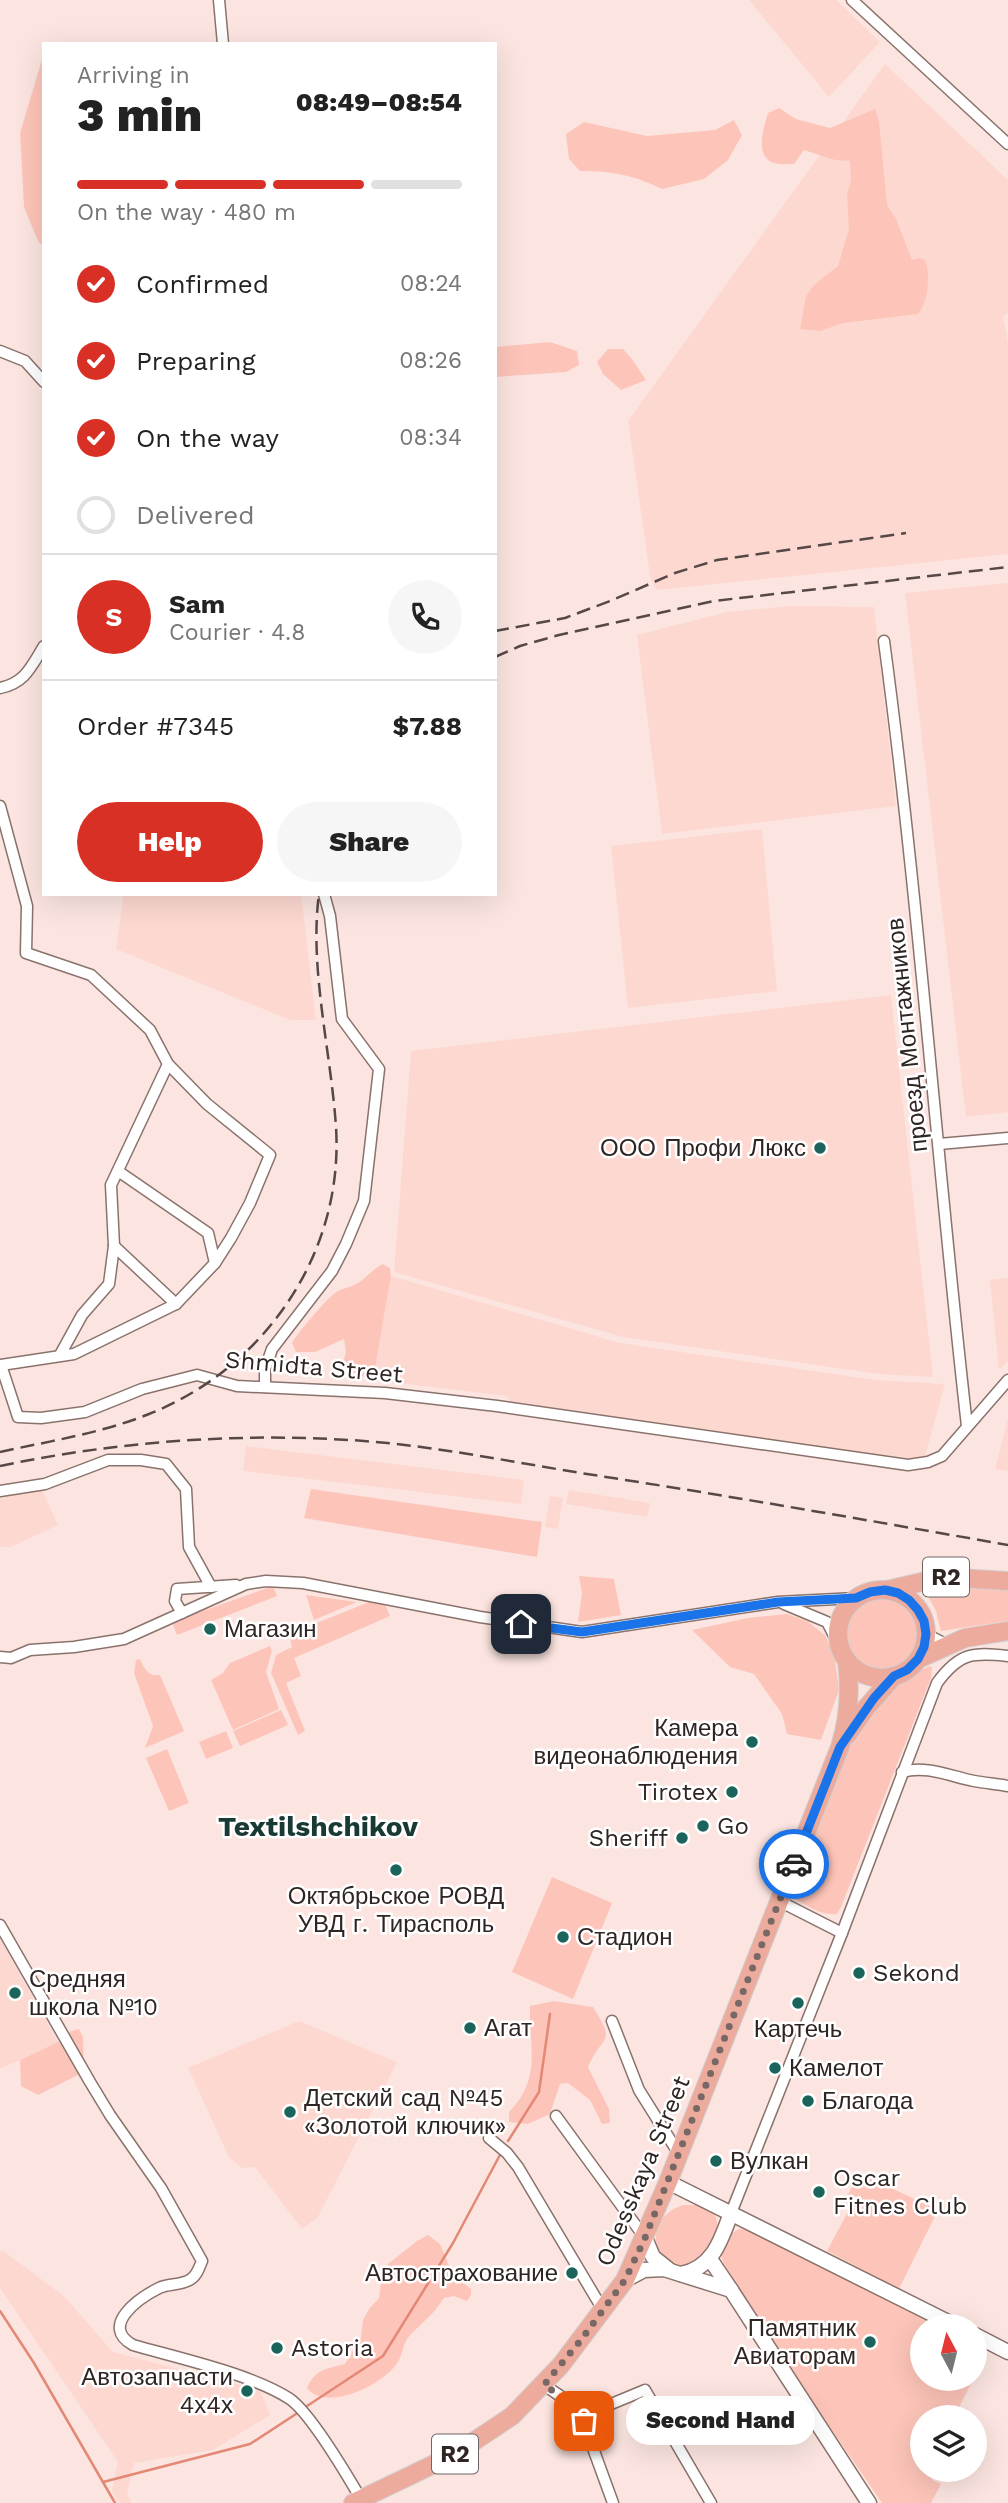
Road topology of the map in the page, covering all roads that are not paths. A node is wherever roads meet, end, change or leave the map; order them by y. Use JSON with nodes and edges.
{"nodes":[{"id":1,"x":219,"y":0,"type":"edge"},
{"id":2,"x":852,"y":0,"type":"edge"},
{"id":3,"x":223,"y":42,"type":"edge"},
{"id":4,"x":1008,"y":144,"type":"edge"},
{"id":5,"x":0,"y":351,"type":"edge"},
{"id":6,"x":42,"y":380,"type":"edge"},
{"id":7,"x":884,"y":641,"type":"dead end"},
{"id":8,"x":42,"y":649,"type":"edge"},
{"id":9,"x":0,"y":688,"type":"edge"},
{"id":10,"x":0,"y":806,"type":"edge"},
{"id":11,"x":325,"y":896,"type":"edge"},
{"id":12,"x":168,"y":1063,"type":"junction"},
{"id":13,"x":1008,"y":1138,"type":"edge"},
{"id":14,"x":940,"y":1144,"type":"junction"},
{"id":15,"x":118,"y":1171,"type":"junction"},
{"id":16,"x":114,"y":1246,"type":"junction"},
{"id":17,"x":215,"y":1263,"type":"junction"},
{"id":18,"x":176,"y":1304,"type":"junction"},
{"id":19,"x":60,"y":1355,"type":"junction"},
{"id":20,"x":1008,"y":1380,"type":"edge"},
{"id":21,"x":265,"y":1387,"type":"junction"},
{"id":22,"x":967,"y":1426,"type":"junction"},
{"id":23,"x":0,"y":1491,"type":"edge"},
{"id":24,"x":1008,"y":1581,"type":"edge"},
{"id":25,"x":246,"y":1584,"type":"junction"},
{"id":26,"x":211,"y":1587,"type":"junction"},
{"id":27,"x":885,"y":1590,"type":"junction"},
{"id":28,"x":856,"y":1598,"type":"junction"},
{"id":29,"x":778,"y":1602,"type":"junction"},
{"id":30,"x":182,"y":1613,"type":"junction"},
{"id":31,"x":1008,"y":1631,"type":"edge"},
{"id":32,"x":926,"y":1634,"type":"junction"},
{"id":33,"x":948,"y":1644,"type":"junction"},
{"id":34,"x":843,"y":1653,"type":"junction"},
{"id":35,"x":965,"y":1656,"type":"junction"},
{"id":36,"x":1008,"y":1656,"type":"edge"},
{"id":37,"x":0,"y":1657,"type":"edge"},
{"id":38,"x":918,"y":1659,"type":"junction"},
{"id":39,"x":894,"y":1676,"type":"junction"},
{"id":40,"x":840,"y":1747,"type":"junction"},
{"id":41,"x":902,"y":1772,"type":"junction"},
{"id":42,"x":1008,"y":1786,"type":"edge"},
{"id":43,"x":779,"y":1901,"type":"junction"},
{"id":44,"x":0,"y":1925,"type":"edge"},
{"id":45,"x":842,"y":1933,"type":"junction"},
{"id":46,"x":612,"y":2021,"type":"dead end"},
{"id":47,"x":556,"y":2116,"type":"dead end"},
{"id":48,"x":489,"y":2138,"type":"dead end"},
{"id":49,"x":679,"y":2154,"type":"junction"},
{"id":50,"x":668,"y":2182,"type":"junction"},
{"id":51,"x":732,"y":2213,"type":"junction"},
{"id":52,"x":645,"y":2238,"type":"junction"},
{"id":53,"x":710,"y":2259,"type":"junction"},
{"id":54,"x":675,"y":2272,"type":"junction"},
{"id":55,"x":625,"y":2280,"type":"junction"},
{"id":56,"x":731,"y":2290,"type":"junction"},
{"id":57,"x":603,"y":2309,"type":"junction"},
{"id":58,"x":932,"y":2314,"type":"edge"},
{"id":59,"x":987,"y":2341,"type":"edge"},
{"id":60,"x":1008,"y":2351,"type":"edge"},
{"id":61,"x":544,"y":2385,"type":"junction"},
{"id":62,"x":587,"y":2414,"type":"junction"},
{"id":63,"x":357,"y":2501,"type":"edge"},
{"id":64,"x":613,"y":2503,"type":"edge"},
{"id":65,"x":711,"y":2503,"type":"edge"},
{"id":66,"x":869,"y":2503,"type":"edge"}],
"edges":[{"from":1,"to":3,"type":"street"},
{"from":2,"to":4,"type":"street"},
{"from":5,"to":6,"type":"street"},
{"from":7,"to":14,"type":"street","name":"проезд Монтажников"},
{"from":8,"to":9,"type":"street"},
{"from":10,"to":12,"type":"street","name":"Shmidta Street"},
{"from":11,"to":21,"type":"street"},
{"from":12,"to":15,"type":"street"},
{"from":12,"to":17,"type":"street","name":"Shmidta Street"},
{"from":13,"to":14,"type":"street"},
{"from":14,"to":22,"type":"street","name":"проезд Монтажников"},
{"from":15,"to":16,"type":"street"},
{"from":15,"to":17,"type":"street"},
{"from":16,"to":18,"type":"street"},
{"from":16,"to":19,"type":"street"},
{"from":17,"to":18,"type":"street","name":"Shmidta Street"},
{"from":18,"to":19,"type":"street","name":"Shmidta Street"},
{"from":19,"to":21,"type":"street","name":"Shmidta Street"},
{"from":20,"to":22,"type":"street","name":"Shmidta Street"},
{"from":21,"to":22,"type":"street","name":"Shmidta Street"},
{"from":23,"to":26,"type":"street"},
{"from":24,"to":27,"type":"main road","number":"R2"},
{"from":25,"to":26,"type":"street"},
{"from":25,"to":29,"type":"street"},
{"from":25,"to":30,"type":"street"},
{"from":26,"to":30,"type":"street"},
{"from":27,"to":28,"type":"main road","number":"R2"},
{"from":27,"to":32,"type":"main road","number":"R2"},
{"from":28,"to":29,"type":"street"},
{"from":28,"to":34,"type":"main road","number":"R2"},
{"from":29,"to":34,"type":"street"},
{"from":30,"to":37,"type":"street"},
{"from":31,"to":33,"type":"main road","number":"R2"},
{"from":32,"to":33,"type":"street"},
{"from":32,"to":38,"type":"main road"},
{"from":33,"to":35,"type":"street"},
{"from":33,"to":38,"type":"main road","number":"R2"},
{"from":34,"to":39,"type":"main road"},
{"from":34,"to":40,"type":"main road","number":"R2"},
{"from":35,"to":36,"type":"street"},
{"from":35,"to":41,"type":"street"},
{"from":38,"to":39,"type":"main road","number":"R2"},
{"from":39,"to":40,"type":"main road","number":"R2"},
{"from":40,"to":43,"type":"main road","name":"Odesskaya Street","number":"R2"},
{"from":41,"to":42,"type":"street"},
{"from":41,"to":45,"type":"street"},
{"from":43,"to":45,"type":"street"},
{"from":43,"to":49,"type":"main road","name":"Odesskaya Street","number":"R2"},
{"from":44,"to":63,"type":"street"},
{"from":45,"to":51,"type":"street"},
{"from":46,"to":49,"type":"street"},
{"from":47,"to":52,"type":"street"},
{"from":48,"to":57,"type":"street"},
{"from":49,"to":50,"type":"main road","name":"Odesskaya Street","number":"R2"},
{"from":50,"to":51,"type":"street"},
{"from":50,"to":52,"type":"main road","name":"Odesskaya Street","number":"R2"},
{"from":51,"to":53,"type":"street"},
{"from":51,"to":58,"type":"street"},
{"from":52,"to":54,"type":"street"},
{"from":52,"to":55,"type":"main road","name":"Odesskaya Street","number":"R2"},
{"from":53,"to":54,"type":"street"},
{"from":53,"to":56,"type":"street"},
{"from":54,"to":55,"type":"street"},
{"from":54,"to":56,"type":"street"},
{"from":55,"to":57,"type":"main road","name":"Odesskaya Street","number":"R2"},
{"from":56,"to":66,"type":"street"},
{"from":57,"to":61,"type":"main road","name":"Odesskaya Street","number":"R2"},
{"from":59,"to":60,"type":"street"},
{"from":61,"to":62,"type":"street"},
{"from":61,"to":63,"type":"main road","name":"Odesskaya Street","number":"R2"},
{"from":62,"to":64,"type":"street"},
{"from":62,"to":65,"type":"street"}]}
